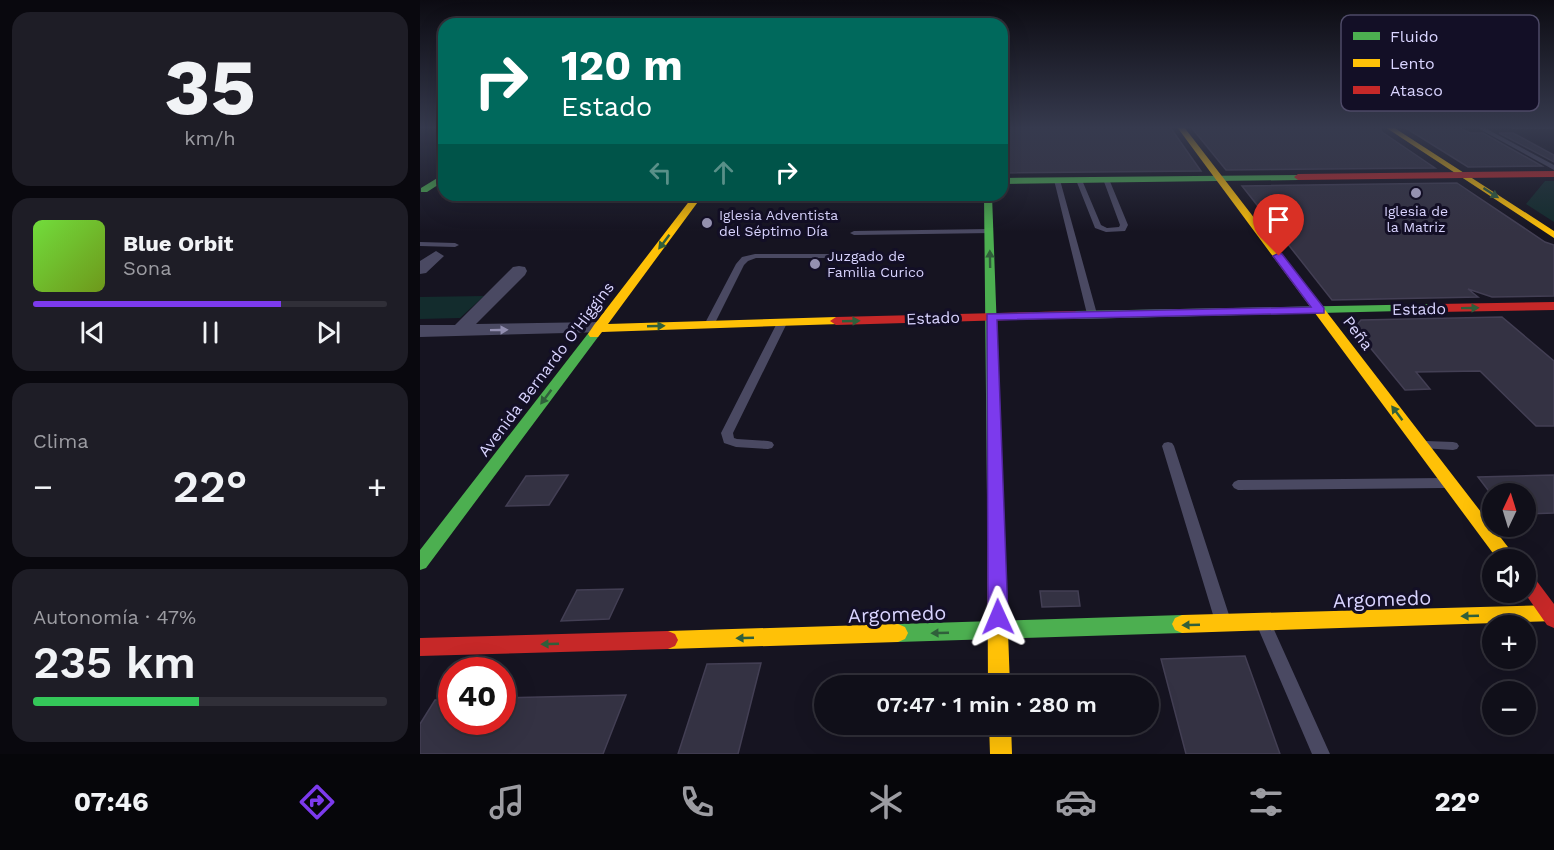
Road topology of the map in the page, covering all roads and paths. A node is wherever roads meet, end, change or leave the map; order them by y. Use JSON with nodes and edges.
{"nodes":[{"id":1,"x":1207,"y":162,"type":"edge"},
{"id":2,"x":1443,"y":162,"type":"edge"},
{"id":3,"x":1530,"y":174,"type":"junction"},
{"id":4,"x":1554,"y":174,"type":"edge"},
{"id":5,"x":1463,"y":175,"type":"junction"},
{"id":6,"x":1219,"y":178,"type":"junction"},
{"id":7,"x":1057,"y":180,"type":"junction"},
{"id":8,"x":1079,"y":180,"type":"junction"},
{"id":9,"x":1106,"y":180,"type":"junction"},
{"id":10,"x":438,"y":181,"type":"edge"},
{"id":11,"x":1008,"y":181,"type":"edge"},
{"id":12,"x":438,"y":190,"type":"edge"},
{"id":13,"x":422,"y":191,"type":"edge"},
{"id":14,"x":1516,"y":196,"type":"junction"},
{"id":15,"x":694,"y":201,"type":"edge"},
{"id":16,"x":988,"y":201,"type":"edge"},
{"id":17,"x":989,"y":231,"type":"junction"},
{"id":18,"x":854,"y":233,"type":"dead end"},
{"id":19,"x":1554,"y":235,"type":"edge"},
{"id":20,"x":420,"y":244,"type":"edge"},
{"id":21,"x":456,"y":245,"type":"dead end"},
{"id":22,"x":436,"y":256,"type":"dead end"},
{"id":23,"x":828,"y":256,"type":"dead end"},
{"id":24,"x":420,"y":269,"type":"edge"},
{"id":25,"x":519,"y":271,"type":"dead end"},
{"id":26,"x":1554,"y":306,"type":"edge"},
{"id":27,"x":1320,"y":310,"type":"junction"},
{"id":28,"x":1092,"y":314,"type":"junction"},
{"id":29,"x":991,"y":316,"type":"junction"},
{"id":30,"x":782,"y":323,"type":"junction"},
{"id":31,"x":709,"y":325,"type":"junction"},
{"id":32,"x":598,"y":328,"type":"junction"},
{"id":33,"x":420,"y":331,"type":"edge"},
{"id":34,"x":459,"y":331,"type":"junction"},
{"id":35,"x":768,"y":445,"type":"dead end"},
{"id":36,"x":1422,"y":445,"type":"junction"},
{"id":37,"x":1168,"y":446,"type":"dead end"},
{"id":38,"x":1453,"y":446,"type":"dead end"},
{"id":39,"x":1451,"y":483,"type":"junction"},
{"id":40,"x":1238,"y":485,"type":"dead end"},
{"id":41,"x":1501,"y":549,"type":"edge"},
{"id":42,"x":420,"y":563,"type":"edge"},
{"id":43,"x":1536,"y":594,"type":"edge"},
{"id":44,"x":1553,"y":615,"type":"edge"},
{"id":45,"x":1264,"y":622,"type":"junction"},
{"id":46,"x":1224,"y":624,"type":"junction"},
{"id":47,"x":998,"y":631,"type":"junction"},
{"id":48,"x":420,"y":648,"type":"edge"},
{"id":49,"x":999,"y":675,"type":"edge"},
{"id":50,"x":1000,"y":735,"type":"edge"},
{"id":51,"x":1001,"y":754,"type":"edge"},
{"id":52,"x":1321,"y":754,"type":"edge"}],
"edges":[{"from":1,"to":6,"type":"street","name":"Peña"},
{"from":2,"to":5,"type":"street"},
{"from":3,"to":4,"type":"street"},
{"from":3,"to":5,"type":"street"},
{"from":3,"to":14,"type":"street"},
{"from":5,"to":6,"type":"street"},
{"from":5,"to":14,"type":"street","one_way":true},
{"from":6,"to":9,"type":"street"},
{"from":6,"to":27,"type":"street","name":"Peña"},
{"from":7,"to":8,"type":"street"},
{"from":7,"to":11,"type":"street"},
{"from":7,"to":28,"type":"lane"},
{"from":8,"to":9,"type":"street"},
{"from":8,"to":9,"type":"lane"},
{"from":10,"to":13,"type":"street"},
{"from":12,"to":13,"type":"street"},
{"from":14,"to":19,"type":"street"},
{"from":15,"to":32,"type":"street","name":"Avenida Bernardo O'Higgins","one_way":true},
{"from":16,"to":17,"type":"street"},
{"from":17,"to":18,"type":"lane"},
{"from":29,"to":17,"type":"street","one_way":true},
{"from":20,"to":21,"type":"lane"},
{"from":22,"to":24,"type":"street"},
{"from":23,"to":31,"type":"lane"},
{"from":25,"to":34,"type":"street"},
{"from":27,"to":26,"type":"street","name":"Estado","one_way":true},
{"from":27,"to":28,"type":"street","name":"Estado"},
{"from":36,"to":27,"type":"street","name":"Peña","one_way":true},
{"from":28,"to":29,"type":"street","name":"Estado"},
{"from":30,"to":29,"type":"street","name":"Estado","one_way":true},
{"from":29,"to":47,"type":"street"},
{"from":30,"to":31,"type":"street","name":"Estado"},
{"from":30,"to":35,"type":"lane"},
{"from":32,"to":31,"type":"street","name":"Estado","one_way":true},
{"from":34,"to":32,"type":"street","name":"Estado","one_way":true},
{"from":32,"to":42,"type":"street","name":"Avenida Bernardo O'Higgins","one_way":true},
{"from":33,"to":34,"type":"street","name":"Estado"},
{"from":36,"to":38,"type":"lane"},
{"from":36,"to":39,"type":"street","name":"Peña"},
{"from":37,"to":46,"type":"lane"},
{"from":39,"to":40,"type":"lane"},
{"from":39,"to":41,"type":"street","name":"Peña"},
{"from":43,"to":44,"type":"street"},
{"from":44,"to":45,"type":"street","name":"Argomedo","one_way":true},
{"from":45,"to":46,"type":"street","name":"Argomedo"},
{"from":45,"to":52,"type":"lane"},
{"from":46,"to":47,"type":"street","name":"Argomedo","one_way":true},
{"from":47,"to":48,"type":"street","name":"Argomedo","one_way":true},
{"from":47,"to":49,"type":"street"},
{"from":50,"to":51,"type":"street"}]}
